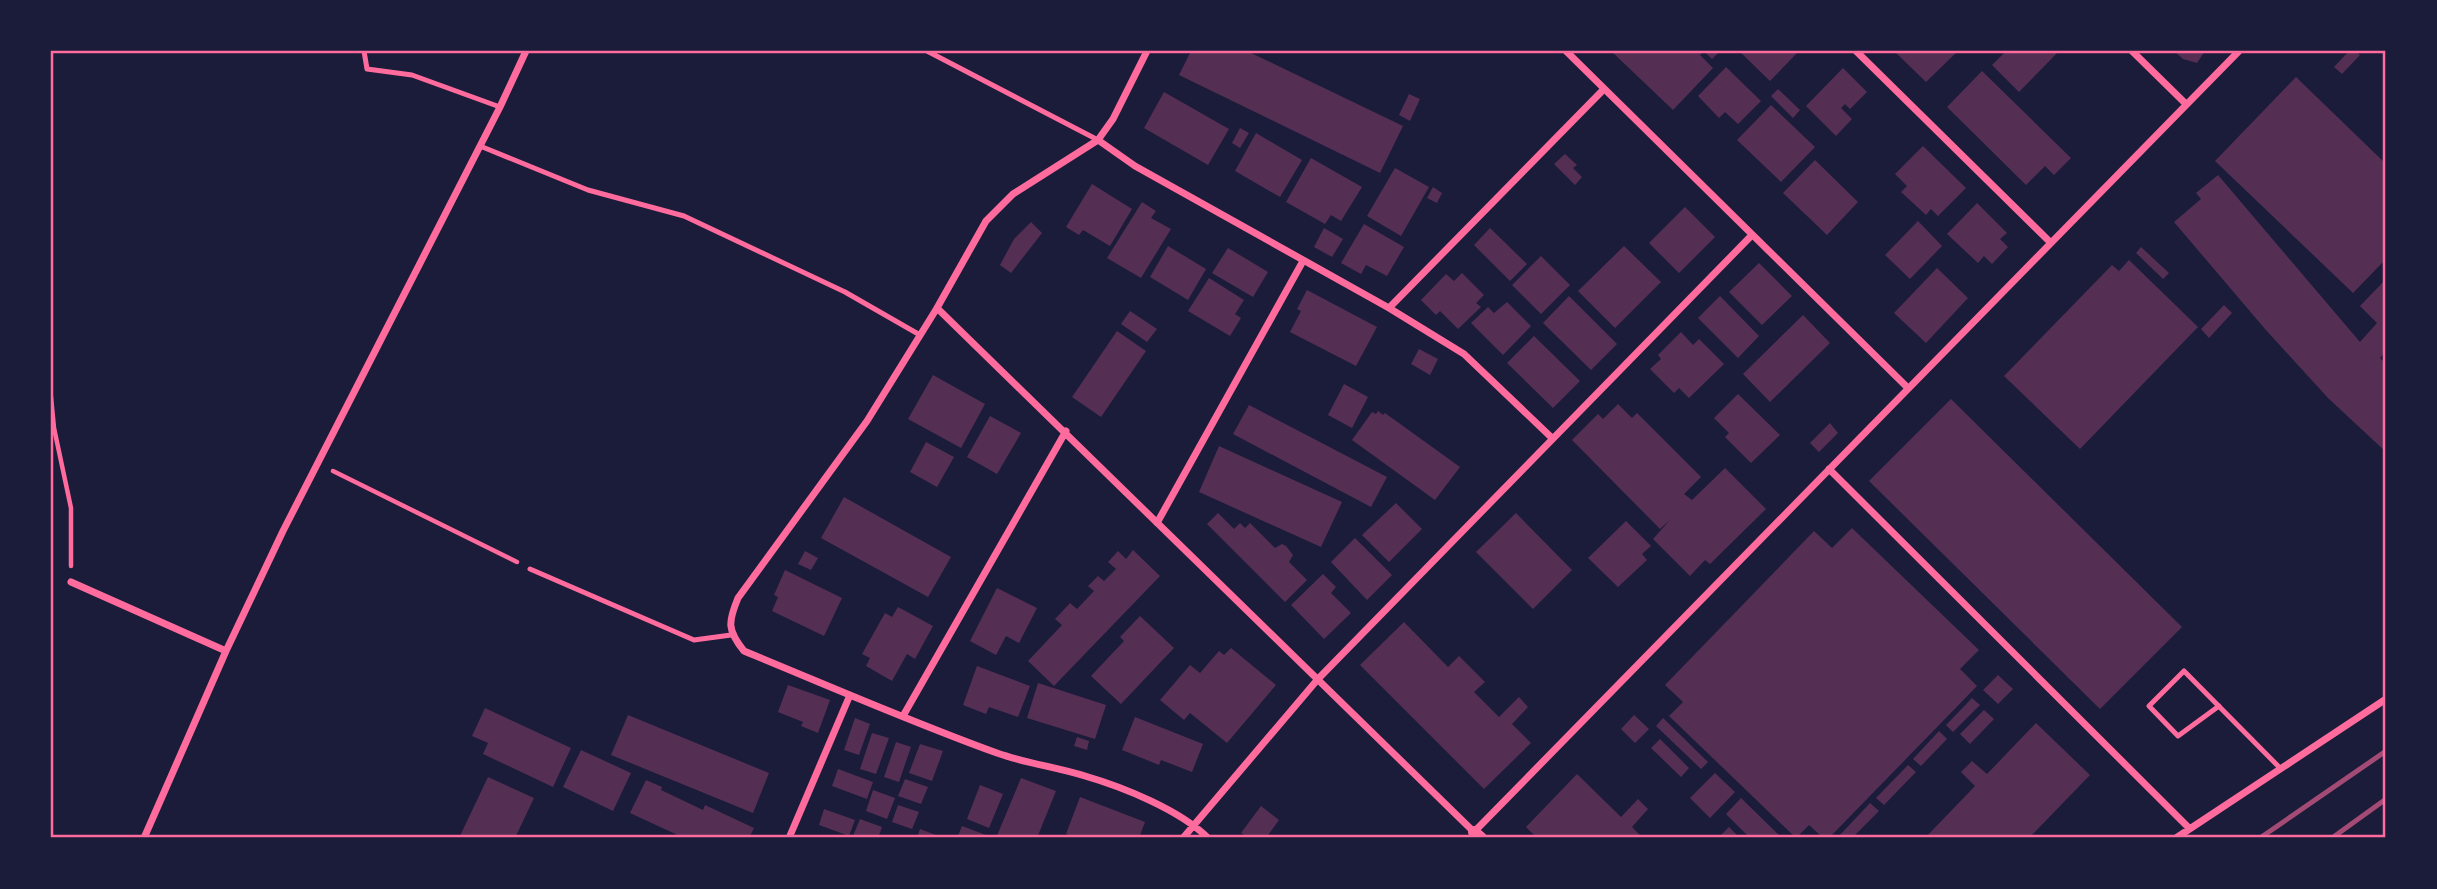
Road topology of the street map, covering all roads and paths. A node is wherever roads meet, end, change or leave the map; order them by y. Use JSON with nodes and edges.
{"nodes":[{"id":1,"x":364,"y":51,"type":"edge"},
{"id":2,"x":526,"y":51,"type":"edge"},
{"id":3,"x":927,"y":51,"type":"edge"},
{"id":4,"x":1147,"y":51,"type":"edge"},
{"id":5,"x":1566,"y":51,"type":"edge"},
{"id":6,"x":1856,"y":51,"type":"edge"},
{"id":7,"x":2132,"y":51,"type":"edge"},
{"id":8,"x":2239,"y":51,"type":"edge"},
{"id":9,"x":1604,"y":89,"type":"junction"},
{"id":10,"x":2186,"y":104,"type":"junction"},
{"id":11,"x":500,"y":107,"type":"junction"},
{"id":12,"x":1098,"y":140,"type":"junction"},
{"id":13,"x":480,"y":146,"type":"junction"},
{"id":14,"x":1752,"y":235,"type":"junction"},
{"id":15,"x":2050,"y":242,"type":"junction"},
{"id":16,"x":1303,"y":261,"type":"junction"},
{"id":17,"x":937,"y":308,"type":"junction"},
{"id":18,"x":1389,"y":308,"type":"junction"},
{"id":19,"x":920,"y":335,"type":"junction"},
{"id":20,"x":1908,"y":388,"type":"junction"},
{"id":21,"x":51,"y":397,"type":"edge"},
{"id":22,"x":1066,"y":431,"type":"junction"},
{"id":23,"x":1552,"y":438,"type":"junction"},
{"id":24,"x":316,"y":463,"type":"junction"},
{"id":25,"x":1829,"y":469,"type":"junction"},
{"id":26,"x":1157,"y":523,"type":"junction"},
{"id":27,"x":530,"y":569,"type":"joint"},
{"id":28,"x":71,"y":582,"type":"joint"},
{"id":29,"x":731,"y":635,"type":"junction"},
{"id":30,"x":226,"y":651,"type":"junction"},
{"id":31,"x":1318,"y":679,"type":"junction"},
{"id":32,"x":850,"y":695,"type":"junction"},
{"id":33,"x":2386,"y":699,"type":"edge"},
{"id":34,"x":2219,"y":706,"type":"junction"},
{"id":35,"x":903,"y":716,"type":"junction"},
{"id":36,"x":2280,"y":768,"type":"junction"},
{"id":37,"x":1194,"y":825,"type":"junction"},
{"id":38,"x":2189,"y":828,"type":"junction"},
{"id":39,"x":1478,"y":835,"type":"edge"},
{"id":40,"x":144,"y":838,"type":"edge"},
{"id":41,"x":789,"y":838,"type":"edge"},
{"id":42,"x":1183,"y":838,"type":"edge"},
{"id":43,"x":1208,"y":838,"type":"edge"},
{"id":44,"x":2176,"y":838,"type":"edge"}],
"edges":[{"from":1,"to":11,"type":"lane"},
{"from":2,"to":11,"type":"street"},
{"from":3,"to":12,"type":"lane"},
{"from":4,"to":12,"type":"street"},
{"from":5,"to":9,"type":"street"},
{"from":6,"to":15,"type":"street"},
{"from":7,"to":10,"type":"street"},
{"from":8,"to":10,"type":"street"},
{"from":9,"to":14,"type":"street"},
{"from":9,"to":18,"type":"street"},
{"from":10,"to":15,"type":"street"},
{"from":11,"to":13,"type":"street"},
{"from":12,"to":16,"type":"street"},
{"from":12,"to":17,"type":"street"},
{"from":13,"to":19,"type":"lane"},
{"from":13,"to":24,"type":"street"},
{"from":14,"to":20,"type":"street"},
{"from":14,"to":23,"type":"street"},
{"from":15,"to":20,"type":"street"},
{"from":16,"to":18,"type":"street"},
{"from":16,"to":26,"type":"street"},
{"from":17,"to":19,"type":"street"},
{"from":17,"to":22,"type":"street"},
{"from":18,"to":23,"type":"street"},
{"from":19,"to":29,"type":"street"},
{"from":20,"to":25,"type":"street"},
{"from":21,"to":28,"type":"path"},
{"from":22,"to":26,"type":"street"},
{"from":22,"to":35,"type":"street"},
{"from":23,"to":31,"type":"street"},
{"from":24,"to":27,"type":"path"},
{"from":24,"to":30,"type":"street"},
{"from":25,"to":38,"type":"street"},
{"from":25,"to":39,"type":"street"},
{"from":26,"to":31,"type":"street"},
{"from":27,"to":29,"type":"lane"},
{"from":28,"to":30,"type":"street"},
{"from":29,"to":32,"type":"street"},
{"from":30,"to":40,"type":"street"},
{"from":31,"to":37,"type":"street"},
{"from":31,"to":39,"type":"street"},
{"from":32,"to":35,"type":"street"},
{"from":32,"to":41,"type":"street"},
{"from":33,"to":36,"type":"street"},
{"from":34,"to":34,"type":"lane"},
{"from":34,"to":36,"type":"lane"},
{"from":35,"to":37,"type":"street"},
{"from":36,"to":38,"type":"street"},
{"from":37,"to":42,"type":"street"},
{"from":37,"to":43,"type":"street"},
{"from":38,"to":44,"type":"street"}]}
